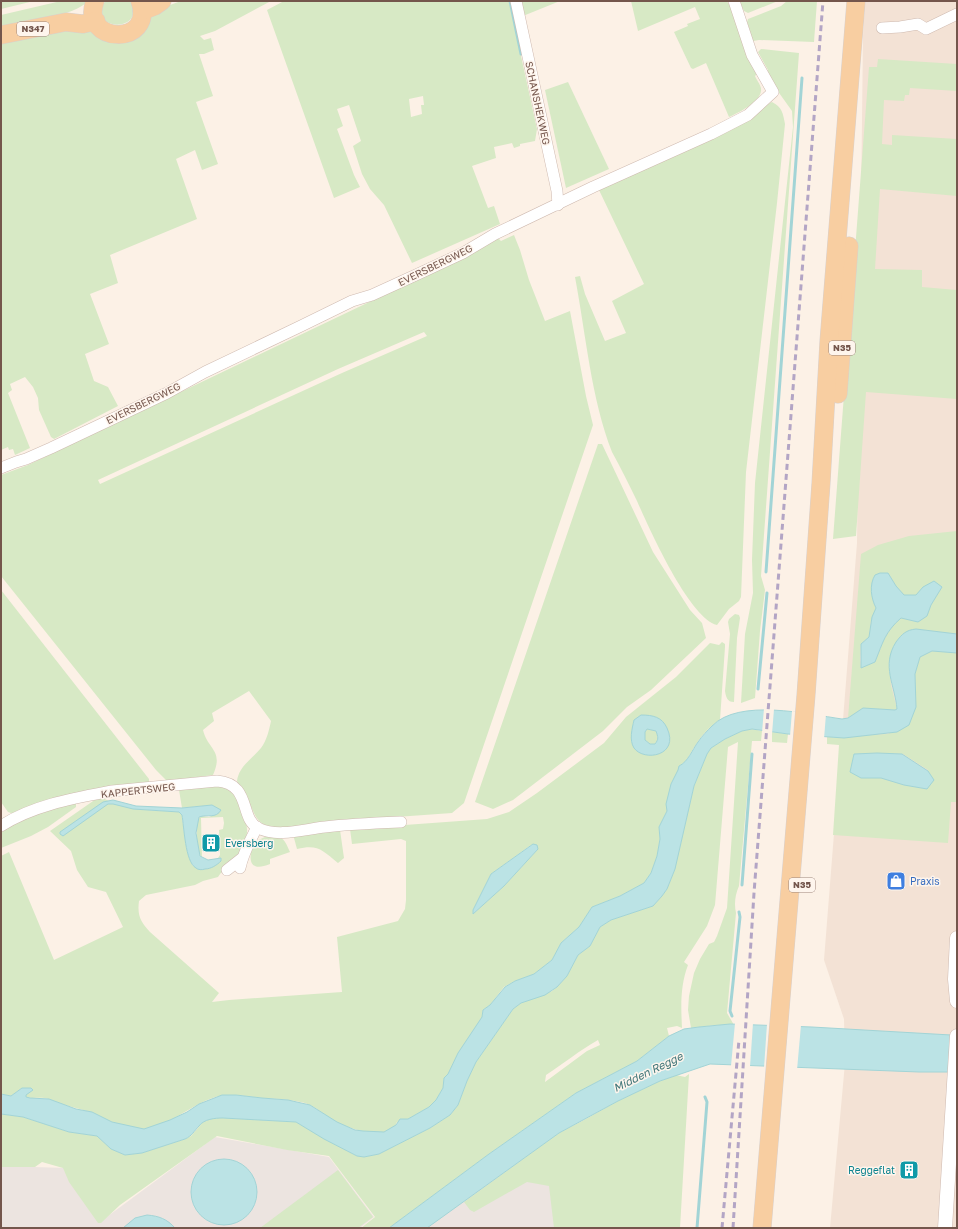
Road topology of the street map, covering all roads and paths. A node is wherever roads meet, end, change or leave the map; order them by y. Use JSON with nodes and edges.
{"nodes":[{"id":1,"x":162,"y":1,"type":"edge"},
{"id":2,"x":516,"y":1,"type":"edge"},
{"id":3,"x":734,"y":1,"type":"edge"},
{"id":4,"x":856,"y":1,"type":"edge"},
{"id":5,"x":867,"y":1,"type":"edge"},
{"id":6,"x":141,"y":6,"type":"edge"},
{"id":7,"x":95,"y":10,"type":"edge"},
{"id":8,"x":957,"y":14,"type":"edge"},
{"id":9,"x":882,"y":28,"type":"dead end"},
{"id":10,"x":1,"y":35,"type":"edge"},
{"id":11,"x":558,"y":205,"type":"junction"},
{"id":12,"x":1,"y":468,"type":"edge"},
{"id":13,"x":811,"y":695,"type":"junction"},
{"id":14,"x":401,"y":822,"type":"dead end"},
{"id":15,"x":1,"y":826,"type":"edge"},
{"id":16,"x":256,"y":827,"type":"junction"},
{"id":17,"x":227,"y":870,"type":"dead end"},
{"id":18,"x":954,"y":936,"type":"edge"},
{"id":19,"x":957,"y":1001,"type":"edge"},
{"id":20,"x":957,"y":1036,"type":"edge"},
{"id":21,"x":780,"y":1076,"type":"junction"},
{"id":22,"x":762,"y":1228,"type":"edge"},
{"id":23,"x":773,"y":1228,"type":"edge"},
{"id":24,"x":945,"y":1228,"type":"edge"}],
"edges":[{"from":1,"to":6,"type":"main road","number":"N347"},
{"from":2,"to":11,"type":"street","name":"SCHANSHEKWEG"},
{"from":3,"to":11,"type":"street","name":"EVERSBERGWEG"},
{"from":4,"to":13,"type":"main road","number":"N35"},
{"from":5,"to":13,"type":"main road","number":"N35"},
{"from":6,"to":7,"type":"main road","number":"N347"},
{"from":7,"to":10,"type":"main road","number":"N347"},
{"from":8,"to":9,"type":"street"},
{"from":11,"to":12,"type":"street","name":"EVERSBERGWEG"},
{"from":13,"to":21,"type":"main road","number":"N35"},
{"from":14,"to":16,"type":"street"},
{"from":15,"to":16,"type":"street","name":"KAPPERTSWEG"},
{"from":16,"to":17,"type":"street"},
{"from":18,"to":19,"type":"street"},
{"from":20,"to":24,"type":"street"},
{"from":21,"to":22,"type":"main road","number":"N35"},
{"from":21,"to":23,"type":"main road","number":"N35"}]}
